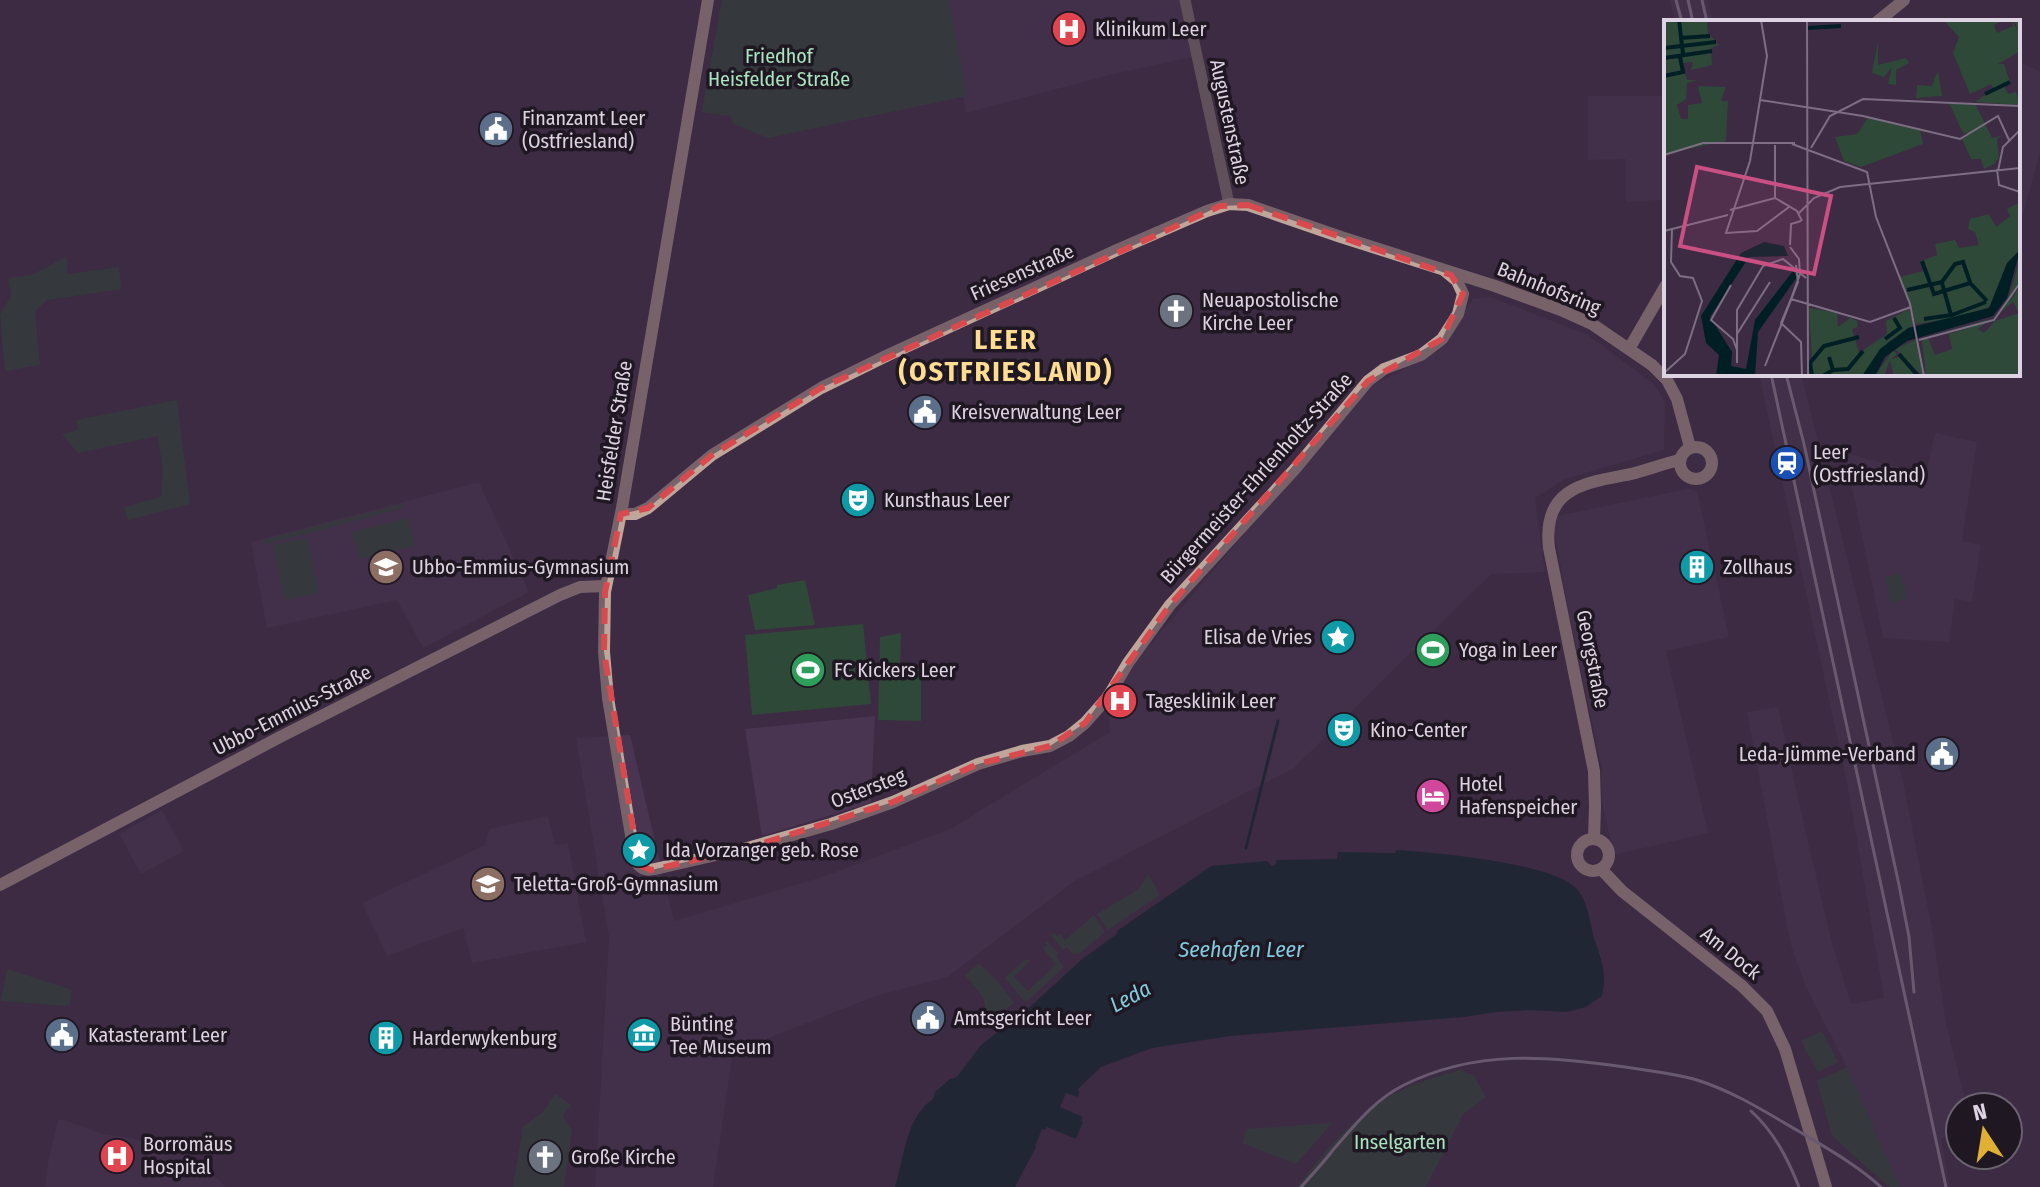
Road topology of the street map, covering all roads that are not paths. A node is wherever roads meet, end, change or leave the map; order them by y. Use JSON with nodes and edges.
{"nodes":[{"id":1,"x":708,"y":0,"type":"edge"},
{"id":2,"x":1185,"y":0,"type":"edge"},
{"id":3,"x":1904,"y":0,"type":"edge"},
{"id":4,"x":1879,"y":20,"type":"edge"},
{"id":5,"x":1229,"y":204,"type":"junction"},
{"id":6,"x":1445,"y":271,"type":"junction"},
{"id":7,"x":1488,"y":284,"type":"junction"},
{"id":8,"x":1664,"y":288,"type":"edge"},
{"id":9,"x":1463,"y":294,"type":"junction"},
{"id":10,"x":1629,"y":349,"type":"junction"},
{"id":11,"x":1664,"y":376,"type":"edge"},
{"id":12,"x":1664,"y":376,"type":"edge"},
{"id":13,"x":1690,"y":447,"type":"junction"},
{"id":14,"x":1680,"y":466,"type":"junction"},
{"id":15,"x":1567,"y":493,"type":"joint"},
{"id":16,"x":621,"y":514,"type":"junction"},
{"id":17,"x":606,"y":586,"type":"junction"},
{"id":18,"x":1096,"y":712,"type":"joint"},
{"id":19,"x":1594,"y":839,"type":"junction"},
{"id":20,"x":641,"y":867,"type":"joint"},
{"id":21,"x":1601,"y":869,"type":"junction"},
{"id":22,"x":0,"y":885,"type":"edge"},
{"id":23,"x":1826,"y":1187,"type":"edge"}],
"edges":[{"from":1,"to":16,"type":"main road","name":"Heisfelder Straße"},
{"from":2,"to":5,"type":"street","name":"Augustenstraße"},
{"from":3,"to":4,"type":"main road"},
{"from":5,"to":6,"type":"main road"},
{"from":5,"to":16,"type":"main road","name":"Friesenstraße"},
{"from":6,"to":7,"type":"main road","name":"Bahnhofsring"},
{"from":6,"to":9,"type":"main road"},
{"from":7,"to":9,"type":"main road"},
{"from":7,"to":10,"type":"main road","name":"Bahnhofsring"},
{"from":8,"to":10,"type":"main road"},
{"from":9,"to":18,"type":"main road","name":"Bürgermeister-Ehrlenholtz-Straße"},
{"from":10,"to":11,"type":"main road","name":"Bahnhofsring"},
{"from":12,"to":13,"type":"main road","name":"Bahnhofsring"},
{"from":13,"to":14,"type":"main road"},
{"from":13,"to":14,"type":"main road","name":"Bahnhofsring"},
{"from":14,"to":15,"type":"main road","name":"Bahnhofsring"},
{"from":15,"to":19,"type":"main road","name":"Georgstraße"},
{"from":16,"to":17,"type":"main road","name":"Heisfelder Straße"},
{"from":17,"to":20,"type":"main road","name":"Heisfelder Straße"},
{"from":17,"to":22,"type":"main road","name":"Ubbo-Emmius-Straße"},
{"from":18,"to":20,"type":"main road","name":"Ostersteg"},
{"from":19,"to":21,"type":"main road"},
{"from":19,"to":21,"type":"main road","name":"Am Dock"},
{"from":21,"to":23,"type":"main road","name":"Am Dock"}]}
